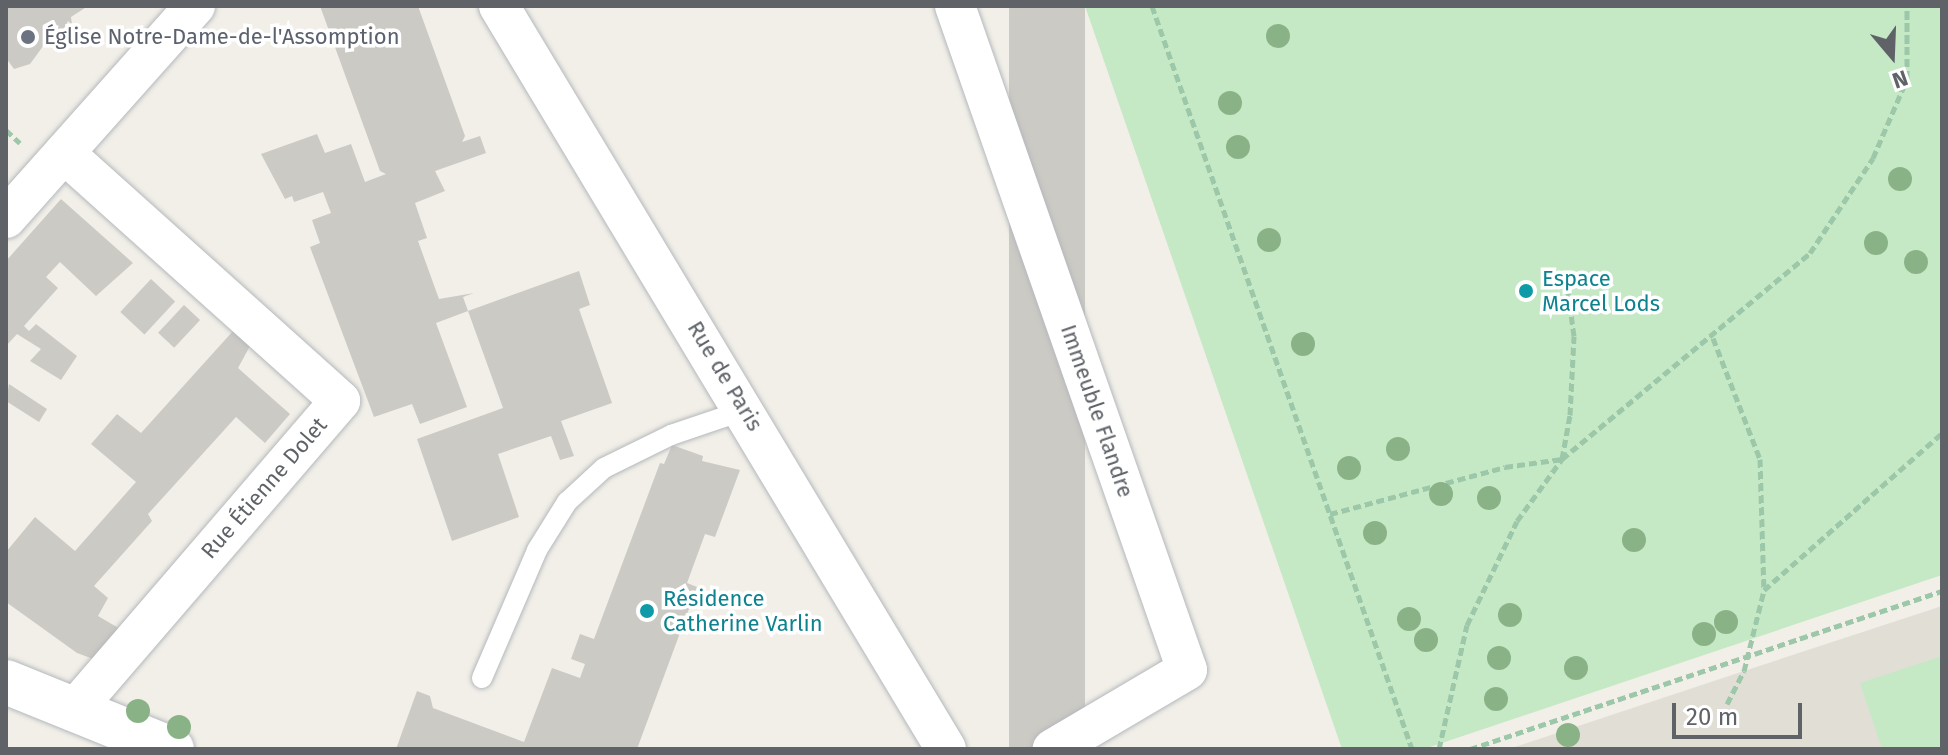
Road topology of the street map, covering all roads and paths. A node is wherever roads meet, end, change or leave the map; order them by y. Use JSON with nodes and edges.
{"nodes":[{"id":1,"x":195,"y":6,"type":"edge"},
{"id":2,"x":499,"y":6,"type":"edge"},
{"id":3,"x":955,"y":6,"type":"edge"},
{"id":4,"x":1152,"y":6,"type":"edge"},
{"id":5,"x":1907,"y":6,"type":"edge"},
{"id":6,"x":64,"y":153,"type":"junction"},
{"id":7,"x":6,"y":218,"type":"edge"},
{"id":8,"x":1567,"y":284,"type":"dead end"},
{"id":9,"x":1713,"y":338,"type":"junction"},
{"id":10,"x":745,"y":410,"type":"junction"},
{"id":11,"x":1942,"y":433,"type":"edge"},
{"id":12,"x":1562,"y":459,"type":"junction"},
{"id":13,"x":1330,"y":514,"type":"junction"},
{"id":14,"x":1764,"y":590,"type":"junction"},
{"id":15,"x":1942,"y":591,"type":"edge"},
{"id":16,"x":1747,"y":658,"type":"junction"},
{"id":17,"x":482,"y":678,"type":"dead end"},
{"id":18,"x":6,"y":682,"type":"edge"},
{"id":19,"x":1727,"y":704,"type":"dead end"},
{"id":20,"x":73,"y":711,"type":"junction"},
{"id":21,"x":172,"y":749,"type":"edge"},
{"id":22,"x":946,"y":749,"type":"edge"},
{"id":23,"x":1053,"y":749,"type":"edge"},
{"id":24,"x":1412,"y":749,"type":"edge"},
{"id":25,"x":1439,"y":749,"type":"edge"},
{"id":26,"x":1470,"y":749,"type":"edge"}],
"edges":[{"from":1,"to":6,"type":"street"},
{"from":2,"to":10,"type":"street","name":"Rue de Paris"},
{"from":3,"to":23,"type":"street","name":"Immeuble Flandre"},
{"from":4,"to":13,"type":"path"},
{"from":5,"to":9,"type":"path"},
{"from":6,"to":7,"type":"street"},
{"from":6,"to":20,"type":"street","name":"Rue Étienne Dolet"},
{"from":8,"to":12,"type":"path"},
{"from":9,"to":12,"type":"path"},
{"from":9,"to":14,"type":"path"},
{"from":10,"to":17,"type":"lane"},
{"from":10,"to":22,"type":"street","name":"Rue de Paris"},
{"from":11,"to":14,"type":"path"},
{"from":12,"to":13,"type":"path"},
{"from":12,"to":25,"type":"path"},
{"from":13,"to":24,"type":"path"},
{"from":14,"to":16,"type":"path"},
{"from":15,"to":16,"type":"path"},
{"from":16,"to":19,"type":"path"},
{"from":16,"to":26,"type":"path"},
{"from":18,"to":20,"type":"street"},
{"from":20,"to":21,"type":"street"}]}
